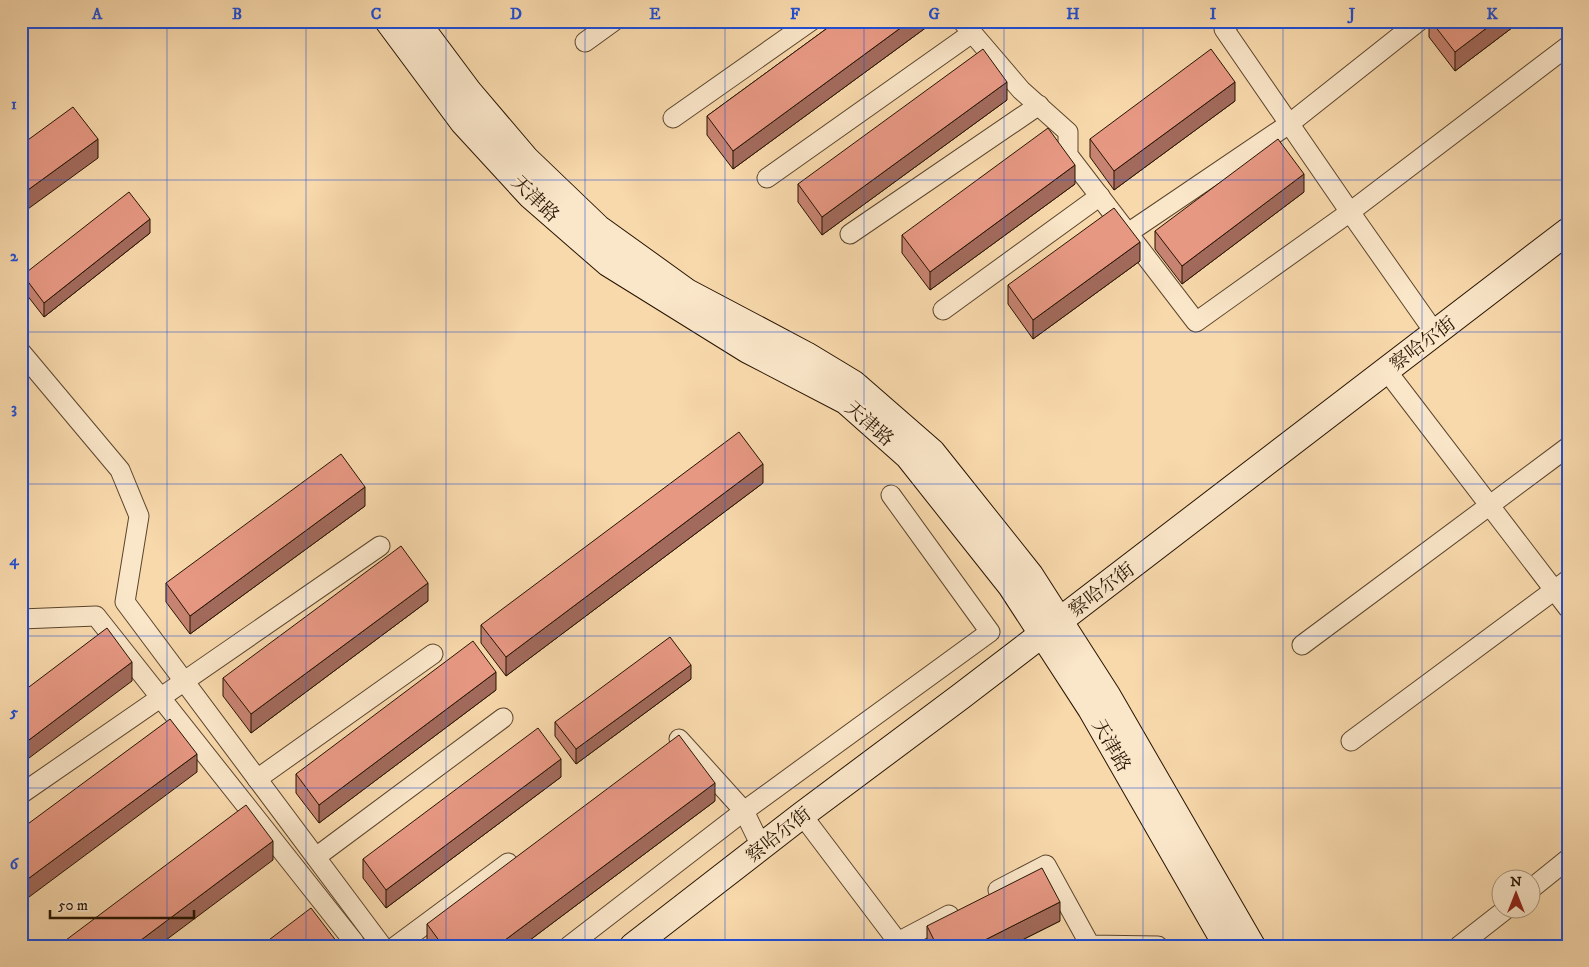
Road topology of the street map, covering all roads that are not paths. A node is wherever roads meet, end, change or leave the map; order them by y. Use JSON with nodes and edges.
{"nodes":[{"id":1,"x":388,"y":21,"type":"edge"},
{"id":2,"x":416,"y":21,"type":"edge"},
{"id":3,"x":614,"y":21,"type":"edge"},
{"id":4,"x":811,"y":21,"type":"edge"},
{"id":5,"x":1231,"y":21,"type":"edge"},
{"id":6,"x":1419,"y":21,"type":"edge"},
{"id":7,"x":967,"y":27,"type":"edge"},
{"id":8,"x":585,"y":42,"type":"dead end"},
{"id":9,"x":1568,"y":46,"type":"edge"},
{"id":10,"x":1039,"y":105,"type":"junction"},
{"id":11,"x":673,"y":118,"type":"dead end"},
{"id":12,"x":1289,"y":124,"type":"junction"},
{"id":13,"x":767,"y":178,"type":"dead end"},
{"id":14,"x":1100,"y":196,"type":"junction"},
{"id":15,"x":1350,"y":212,"type":"junction"},
{"id":16,"x":1568,"y":231,"type":"edge"},
{"id":17,"x":1128,"y":233,"type":"junction"},
{"id":18,"x":850,"y":234,"type":"dead end"},
{"id":19,"x":943,"y":310,"type":"dead end"},
{"id":20,"x":1435,"y":333,"type":"junction"},
{"id":21,"x":21,"y":352,"type":"edge"},
{"id":22,"x":1386,"y":370,"type":"junction"},
{"id":23,"x":1568,"y":447,"type":"edge"},
{"id":24,"x":891,"y":496,"type":"dead end"},
{"id":25,"x":1490,"y":506,"type":"junction"},
{"id":26,"x":380,"y":546,"type":"dead end"},
{"id":27,"x":1561,"y":585,"type":"edge"},
{"id":28,"x":1568,"y":608,"type":"edge"},
{"id":29,"x":21,"y":619,"type":"edge"},
{"id":30,"x":1051,"y":628,"type":"junction"},
{"id":31,"x":1302,"y":645,"type":"dead end"},
{"id":32,"x":433,"y":654,"type":"dead end"},
{"id":33,"x":184,"y":681,"type":"junction"},
{"id":34,"x":160,"y":698,"type":"junction"},
{"id":35,"x":503,"y":718,"type":"dead end"},
{"id":36,"x":1351,"y":741,"type":"dead end"},
{"id":37,"x":663,"y":749,"type":"edge"},
{"id":38,"x":258,"y":779,"type":"junction"},
{"id":39,"x":21,"y":794,"type":"edge"},
{"id":40,"x":744,"y":811,"type":"junction"},
{"id":41,"x":802,"y":815,"type":"junction"},
{"id":42,"x":761,"y":846,"type":"junction"},
{"id":43,"x":522,"y":853,"type":"edge"},
{"id":44,"x":316,"y":856,"type":"junction"},
{"id":45,"x":1568,"y":859,"type":"edge"},
{"id":46,"x":1542,"y":880,"type":"edge"},
{"id":47,"x":985,"y":897,"type":"edge"},
{"id":48,"x":968,"y":906,"type":"edge"},
{"id":49,"x":1492,"y":920,"type":"edge"},
{"id":50,"x":354,"y":946,"type":"edge"},
{"id":51,"x":382,"y":946,"type":"edge"},
{"id":52,"x":396,"y":946,"type":"edge"},
{"id":53,"x":568,"y":946,"type":"edge"},
{"id":54,"x":633,"y":946,"type":"edge"},
{"id":55,"x":1158,"y":946,"type":"edge"},
{"id":56,"x":1226,"y":946,"type":"edge"},
{"id":57,"x":1252,"y":946,"type":"edge"},
{"id":58,"x":1459,"y":946,"type":"edge"}],
"edges":[{"from":1,"to":30,"type":"street","name":"天津路"},
{"from":2,"to":30,"type":"street","name":"天津路"},
{"from":3,"to":8,"type":"street"},
{"from":4,"to":11,"type":"street"},
{"from":5,"to":12,"type":"street"},
{"from":6,"to":12,"type":"street"},
{"from":7,"to":10,"type":"street"},
{"from":7,"to":13,"type":"street"},
{"from":9,"to":15,"type":"street"},
{"from":10,"to":14,"type":"street"},
{"from":10,"to":18,"type":"street"},
{"from":12,"to":15,"type":"street"},
{"from":12,"to":17,"type":"street"},
{"from":14,"to":17,"type":"street"},
{"from":14,"to":19,"type":"street"},
{"from":15,"to":17,"type":"street"},
{"from":15,"to":20,"type":"street"},
{"from":16,"to":20,"type":"street","name":"察哈尔街"},
{"from":20,"to":22,"type":"street","name":"察哈尔街"},
{"from":21,"to":33,"type":"street"},
{"from":22,"to":25,"type":"street"},
{"from":22,"to":30,"type":"street","name":"察哈尔街"},
{"from":23,"to":25,"type":"street"},
{"from":24,"to":40,"type":"street"},
{"from":25,"to":27,"type":"street"},
{"from":25,"to":31,"type":"street"},
{"from":26,"to":33,"type":"street"},
{"from":27,"to":28,"type":"street"},
{"from":27,"to":36,"type":"street"},
{"from":29,"to":34,"type":"street"},
{"from":30,"to":41,"type":"street","name":"察哈尔街"},
{"from":30,"to":56,"type":"street","name":"天津路"},
{"from":30,"to":57,"type":"street","name":"天津路"},
{"from":32,"to":38,"type":"street"},
{"from":33,"to":34,"type":"street"},
{"from":33,"to":38,"type":"street"},
{"from":34,"to":39,"type":"street"},
{"from":34,"to":50,"type":"street"},
{"from":35,"to":44,"type":"street"},
{"from":37,"to":40,"type":"street"},
{"from":38,"to":44,"type":"street"},
{"from":40,"to":42,"type":"street"},
{"from":40,"to":53,"type":"street"},
{"from":41,"to":42,"type":"street","name":"察哈尔街"},
{"from":41,"to":48,"type":"street"},
{"from":42,"to":54,"type":"street","name":"察哈尔街"},
{"from":43,"to":52,"type":"street"},
{"from":44,"to":51,"type":"street"},
{"from":45,"to":46,"type":"street"},
{"from":47,"to":55,"type":"street"},
{"from":49,"to":58,"type":"street"}]}
